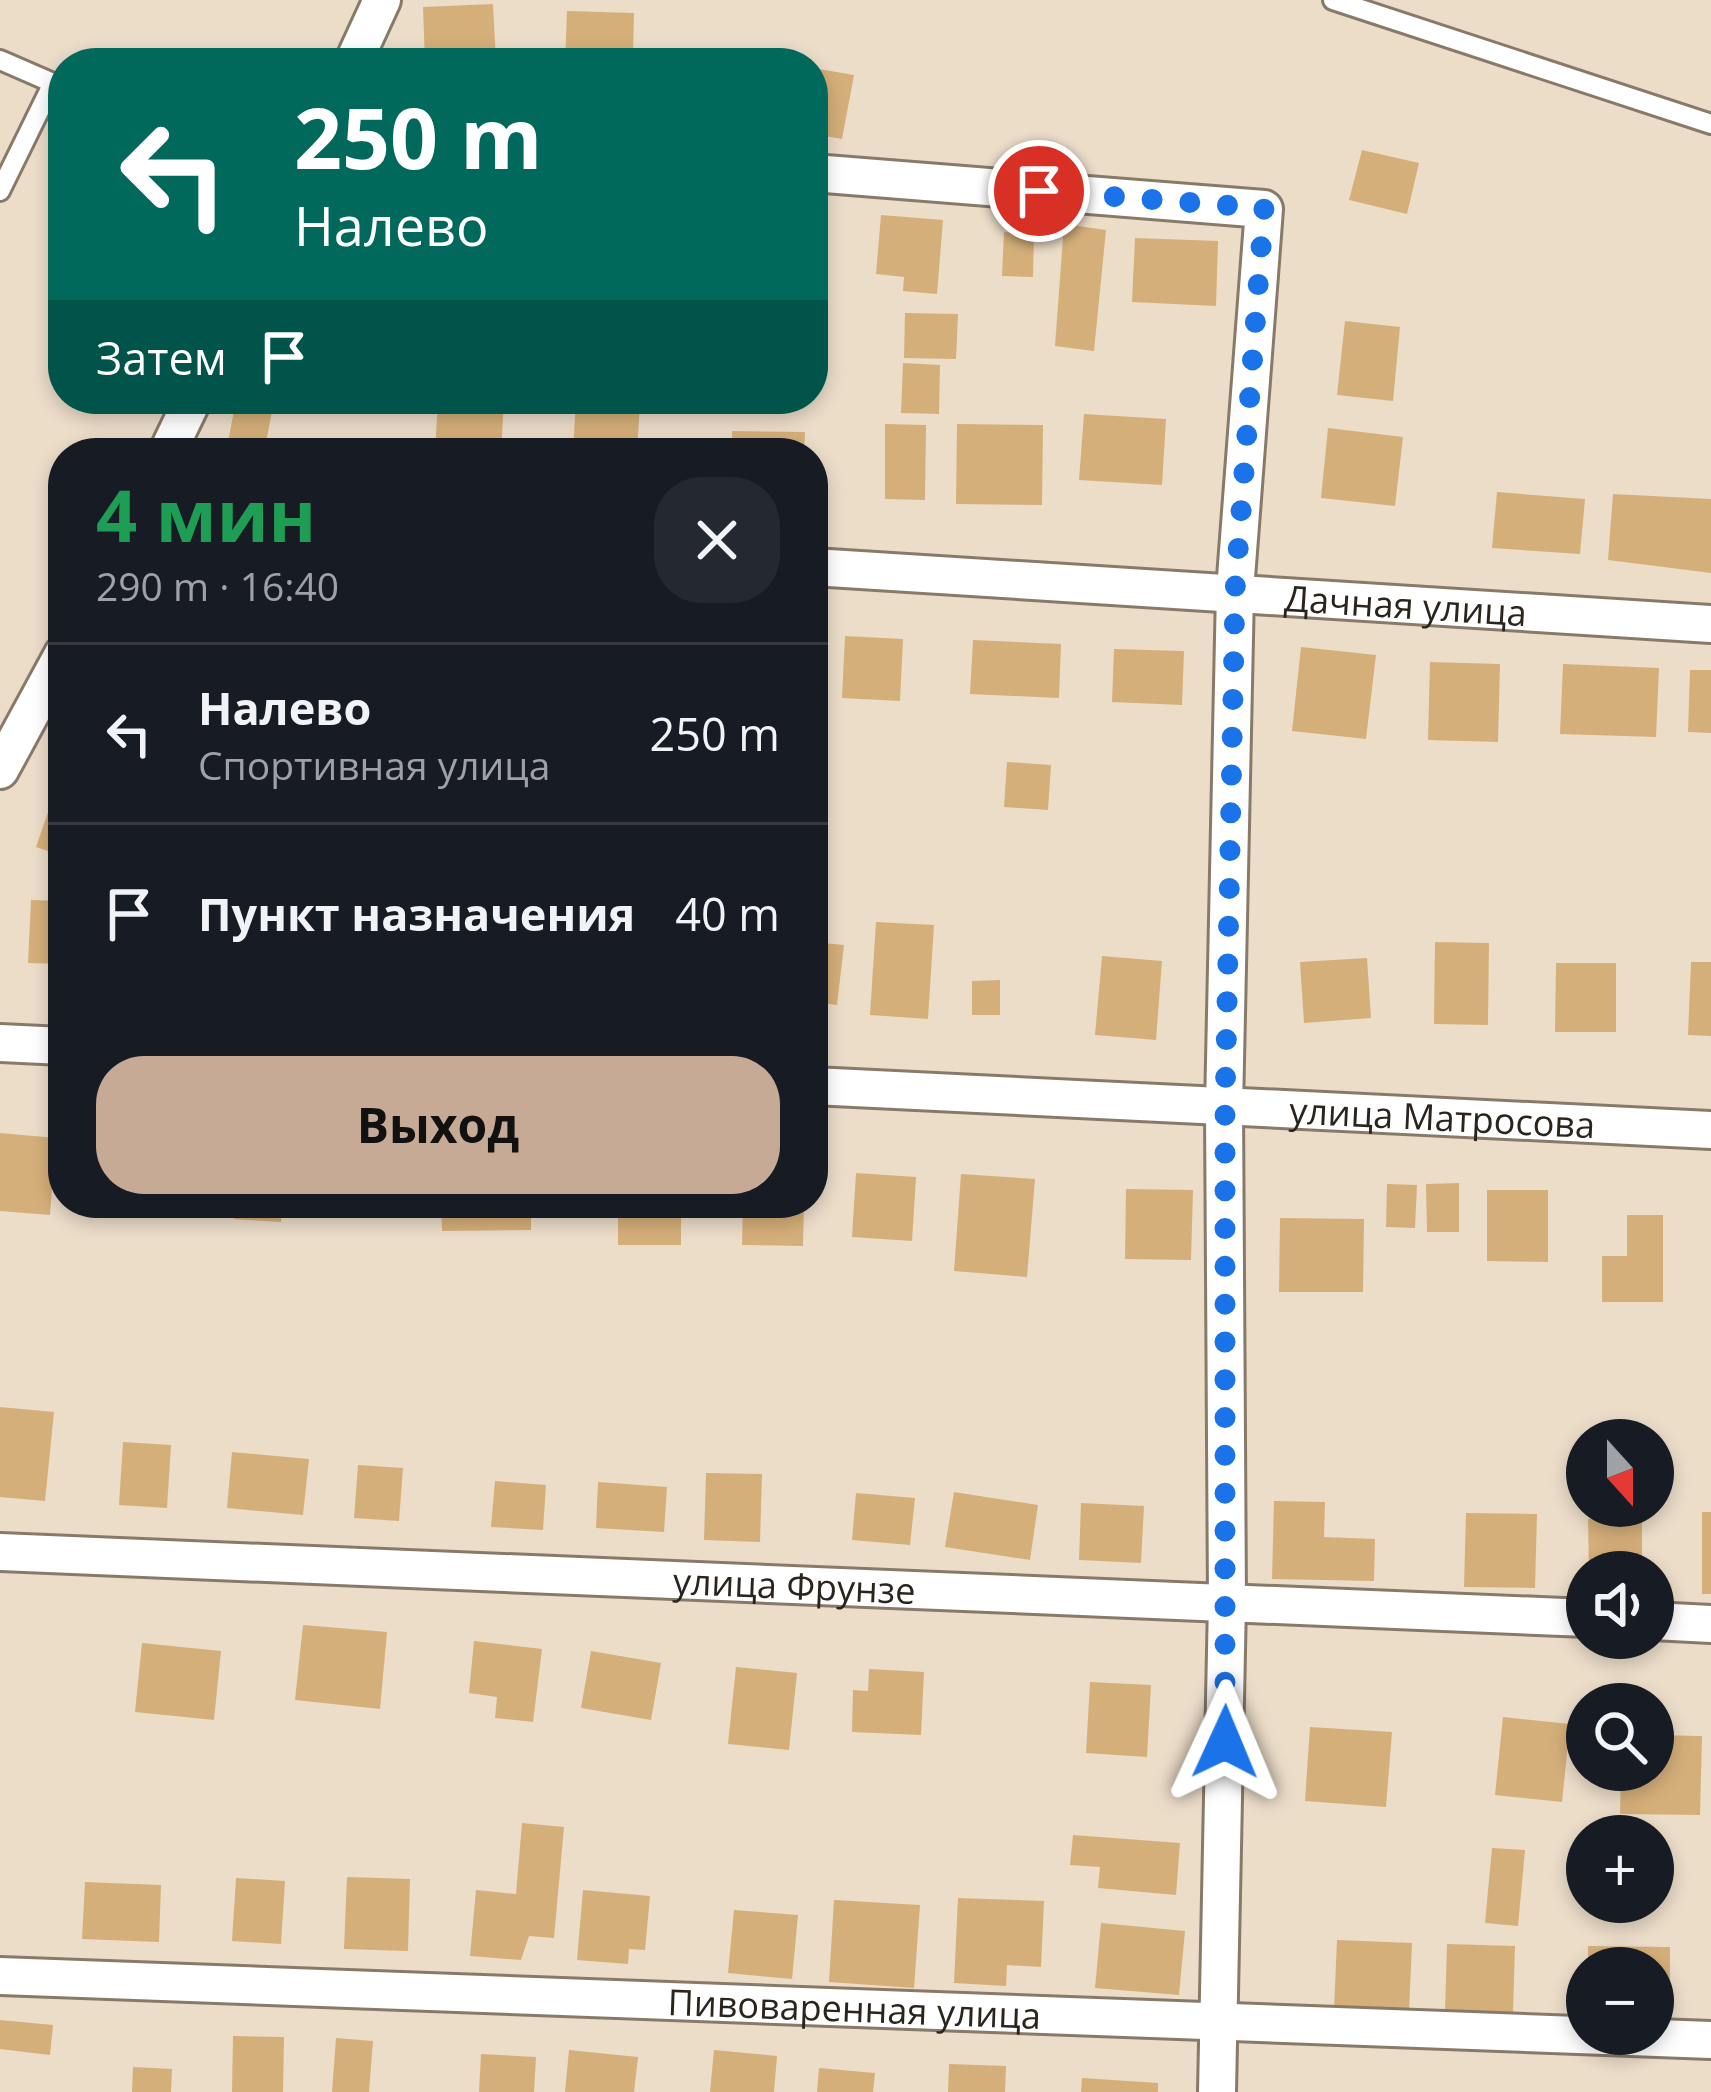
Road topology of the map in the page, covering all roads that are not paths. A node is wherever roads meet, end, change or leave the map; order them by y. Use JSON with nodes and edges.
{"nodes":[{"id":1,"x":382,"y":0,"type":"edge"},
{"id":2,"x":1333,"y":0,"type":"edge"},
{"id":3,"x":359,"y":48,"type":"edge"},
{"id":4,"x":0,"y":60,"type":"edge"},
{"id":5,"x":48,"y":81,"type":"edge"},
{"id":6,"x":48,"y":93,"type":"edge"},
{"id":7,"x":1711,"y":124,"type":"edge"},
{"id":8,"x":828,"y":174,"type":"edge"},
{"id":9,"x":0,"y":191,"type":"edge"},
{"id":10,"x":828,"y":568,"type":"edge"},
{"id":11,"x":1235,"y":591,"type":"junction"},
{"id":12,"x":1711,"y":624,"type":"edge"},
{"id":13,"x":48,"y":682,"type":"edge"},
{"id":14,"x":0,"y":770,"type":"edge"},
{"id":15,"x":0,"y":1043,"type":"edge"},
{"id":16,"x":48,"y":1045,"type":"edge"},
{"id":17,"x":828,"y":1087,"type":"edge"},
{"id":18,"x":1225,"y":1108,"type":"junction"},
{"id":19,"x":1711,"y":1130,"type":"edge"},
{"id":20,"x":0,"y":1552,"type":"edge"},
{"id":21,"x":1227,"y":1602,"type":"junction"},
{"id":22,"x":1566,"y":1617,"type":"edge"},
{"id":23,"x":1674,"y":1622,"type":"edge"},
{"id":24,"x":1711,"y":1624,"type":"edge"},
{"id":25,"x":0,"y":1976,"type":"edge"},
{"id":26,"x":1220,"y":2020,"type":"junction"},
{"id":27,"x":1711,"y":2040,"type":"edge"},
{"id":28,"x":1216,"y":2092,"type":"edge"}],
"edges":[{"from":1,"to":3,"type":"street"},
{"from":2,"to":7,"type":"lane"},
{"from":4,"to":5,"type":"lane"},
{"from":6,"to":9,"type":"lane"},
{"from":8,"to":11,"type":"street"},
{"from":10,"to":11,"type":"street","name":"Дачная улица"},
{"from":11,"to":12,"type":"street","name":"Дачная улица"},
{"from":11,"to":18,"type":"street"},
{"from":13,"to":14,"type":"street"},
{"from":15,"to":16,"type":"street"},
{"from":17,"to":18,"type":"street","name":"улица Матросова"},
{"from":18,"to":19,"type":"street","name":"улица Матросова"},
{"from":18,"to":21,"type":"street"},
{"from":20,"to":21,"type":"street","name":"улица Фрунзе"},
{"from":21,"to":22,"type":"street","name":"улица Фрунзе"},
{"from":21,"to":26,"type":"street"},
{"from":23,"to":24,"type":"street"},
{"from":25,"to":26,"type":"street","name":"Пивоваренная улица"},
{"from":26,"to":27,"type":"street","name":"Пивоваренная улица"},
{"from":26,"to":28,"type":"street"}]}
